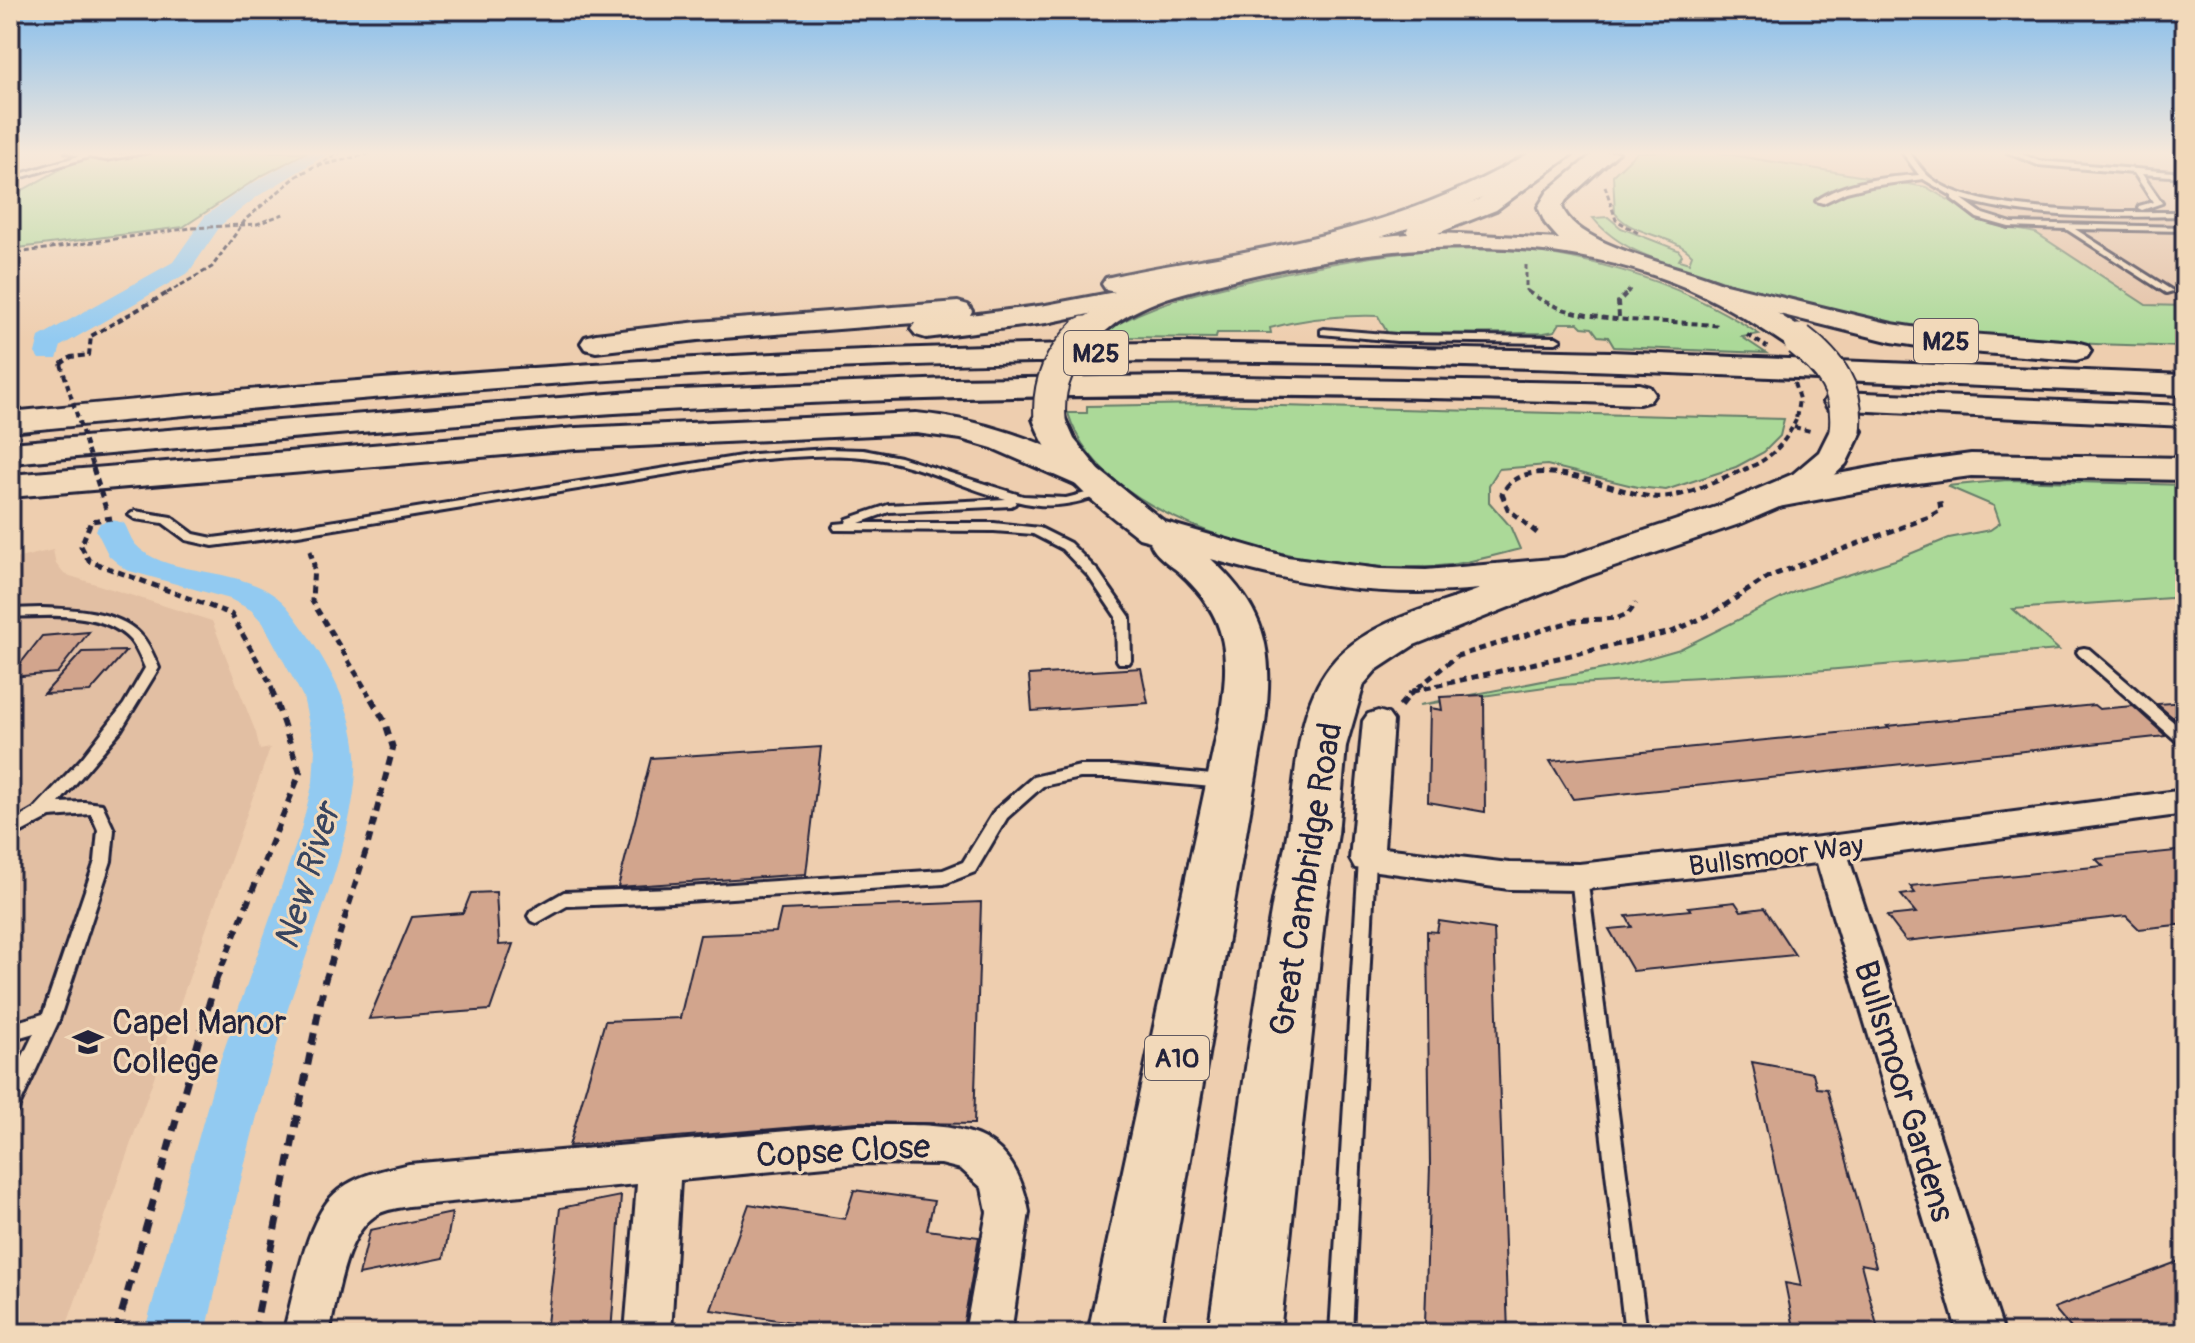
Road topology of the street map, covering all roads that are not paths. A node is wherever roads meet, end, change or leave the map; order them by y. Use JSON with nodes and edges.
{"nodes":[{"id":1,"x":1417,"y":215,"type":"edge"},
{"id":2,"x":1464,"y":215,"type":"edge"},
{"id":3,"x":1553,"y":215,"type":"edge"},
{"id":4,"x":1982,"y":215,"type":"edge"},
{"id":5,"x":2069,"y":228,"type":"junction"},
{"id":6,"x":2185,"y":229,"type":"edge"},
{"id":7,"x":1366,"y":246,"type":"junction"},
{"id":8,"x":1636,"y":271,"type":"junction"},
{"id":9,"x":1713,"y":289,"type":"junction"},
{"id":10,"x":2169,"y":291,"type":"dead end"},
{"id":11,"x":1152,"y":293,"type":"junction"},
{"id":12,"x":1324,"y":332,"type":"dead end"},
{"id":13,"x":1556,"y":340,"type":"dead end"},
{"id":14,"x":569,"y":346,"type":"junction"},
{"id":15,"x":1400,"y":347,"type":"junction"},
{"id":16,"x":2185,"y":357,"type":"edge"},
{"id":17,"x":348,"y":362,"type":"dead end"},
{"id":18,"x":2185,"y":385,"type":"edge"},
{"id":19,"x":1674,"y":395,"type":"dead end"},
{"id":20,"x":2185,"y":416,"type":"edge"},
{"id":21,"x":1802,"y":420,"type":"road end"},
{"id":22,"x":10,"y":422,"type":"edge"},
{"id":23,"x":10,"y":453,"type":"edge"},
{"id":24,"x":2185,"y":469,"type":"edge"},
{"id":25,"x":1094,"y":485,"type":"junction"},
{"id":26,"x":10,"y":486,"type":"edge"},
{"id":27,"x":1778,"y":496,"type":"junction"},
{"id":28,"x":1038,"y":501,"type":"junction"},
{"id":29,"x":135,"y":515,"type":"dead end"},
{"id":30,"x":1152,"y":530,"type":"junction"},
{"id":31,"x":1568,"y":570,"type":"junction"},
{"id":32,"x":10,"y":613,"type":"edge"},
{"id":33,"x":2084,"y":652,"type":"dead end"},
{"id":34,"x":1124,"y":660,"type":"dead end"},
{"id":35,"x":1378,"y":721,"type":"dead end"},
{"id":36,"x":2185,"y":740,"type":"edge"},
{"id":37,"x":1231,"y":783,"type":"junction"},
{"id":38,"x":2185,"y":802,"type":"edge"},
{"id":39,"x":41,"y":813,"type":"junction"},
{"id":40,"x":10,"y":832,"type":"edge"},
{"id":41,"x":1829,"y":849,"type":"junction"},
{"id":42,"x":1367,"y":859,"type":"junction"},
{"id":43,"x":1579,"y":877,"type":"junction"},
{"id":44,"x":537,"y":916,"type":"dead end"},
{"id":45,"x":50,"y":1020,"type":"junction"},
{"id":46,"x":10,"y":1032,"type":"edge"},
{"id":47,"x":10,"y":1104,"type":"edge"},
{"id":48,"x":660,"y":1161,"type":"junction"},
{"id":49,"x":306,"y":1333,"type":"edge"},
{"id":50,"x":648,"y":1333,"type":"edge"},
{"id":51,"x":988,"y":1333,"type":"edge"},
{"id":52,"x":1124,"y":1333,"type":"edge"},
{"id":53,"x":1244,"y":1333,"type":"edge"},
{"id":54,"x":1341,"y":1333,"type":"edge"},
{"id":55,"x":1636,"y":1333,"type":"edge"},
{"id":56,"x":1981,"y":1333,"type":"edge"}],
"edges":[{"from":1,"to":14,"type":"highway","number":"M25"},
{"from":2,"to":7,"type":"highway"},
{"from":3,"to":8,"type":"highway"},
{"from":4,"to":5,"type":"lane"},
{"from":5,"to":6,"type":"lane"},
{"from":5,"to":10,"type":"lane"},
{"from":7,"to":8,"type":"highway"},
{"from":7,"to":11,"type":"highway"},
{"from":8,"to":9,"type":"highway"},
{"from":9,"to":16,"type":"highway","number":"M25"},
{"from":9,"to":27,"type":"highway","bridge":true},
{"from":11,"to":14,"type":"highway","number":"M25"},
{"from":11,"to":25,"type":"highway","bridge":true},
{"from":12,"to":15,"type":"lane"},
{"from":13,"to":15,"type":"lane"},
{"from":14,"to":17,"type":"highway","number":"M25"},
{"from":15,"to":18,"type":"highway","number":"M25"},
{"from":15,"to":22,"type":"highway","number":"M25"},
{"from":19,"to":23,"type":"highway","number":"M25"},
{"from":20,"to":21,"type":"highway","number":"M25"},
{"from":24,"to":27,"type":"highway"},
{"from":25,"to":26,"type":"highway"},
{"from":25,"to":28,"type":"lane"},
{"from":25,"to":30,"type":"highway"},
{"from":27,"to":31,"type":"highway"},
{"from":28,"to":29,"type":"lane"},
{"from":28,"to":34,"type":"lane"},
{"from":30,"to":31,"type":"highway"},
{"from":30,"to":37,"type":"highway","number":"A10"},
{"from":31,"to":53,"type":"highway","name":"Great Cambridge Road"},
{"from":32,"to":39,"type":"lane"},
{"from":33,"to":36,"type":"lane"},
{"from":35,"to":42,"type":"street"},
{"from":37,"to":44,"type":"lane"},
{"from":37,"to":52,"type":"highway","number":"A10"},
{"from":38,"to":41,"type":"street","name":"Bullsmoor Way"},
{"from":39,"to":40,"type":"lane"},
{"from":39,"to":45,"type":"lane"},
{"from":41,"to":43,"type":"street","name":"Bullsmoor Way"},
{"from":41,"to":56,"type":"street","name":"Bullsmoor Gardens"},
{"from":42,"to":43,"type":"street","name":"Bullsmoor Way"},
{"from":42,"to":54,"type":"lane"},
{"from":43,"to":55,"type":"lane"},
{"from":45,"to":46,"type":"lane"},
{"from":45,"to":47,"type":"lane"},
{"from":48,"to":49,"type":"street","name":"Copse Close"},
{"from":48,"to":50,"type":"street"},
{"from":48,"to":51,"type":"street","name":"Copse Close"}]}
